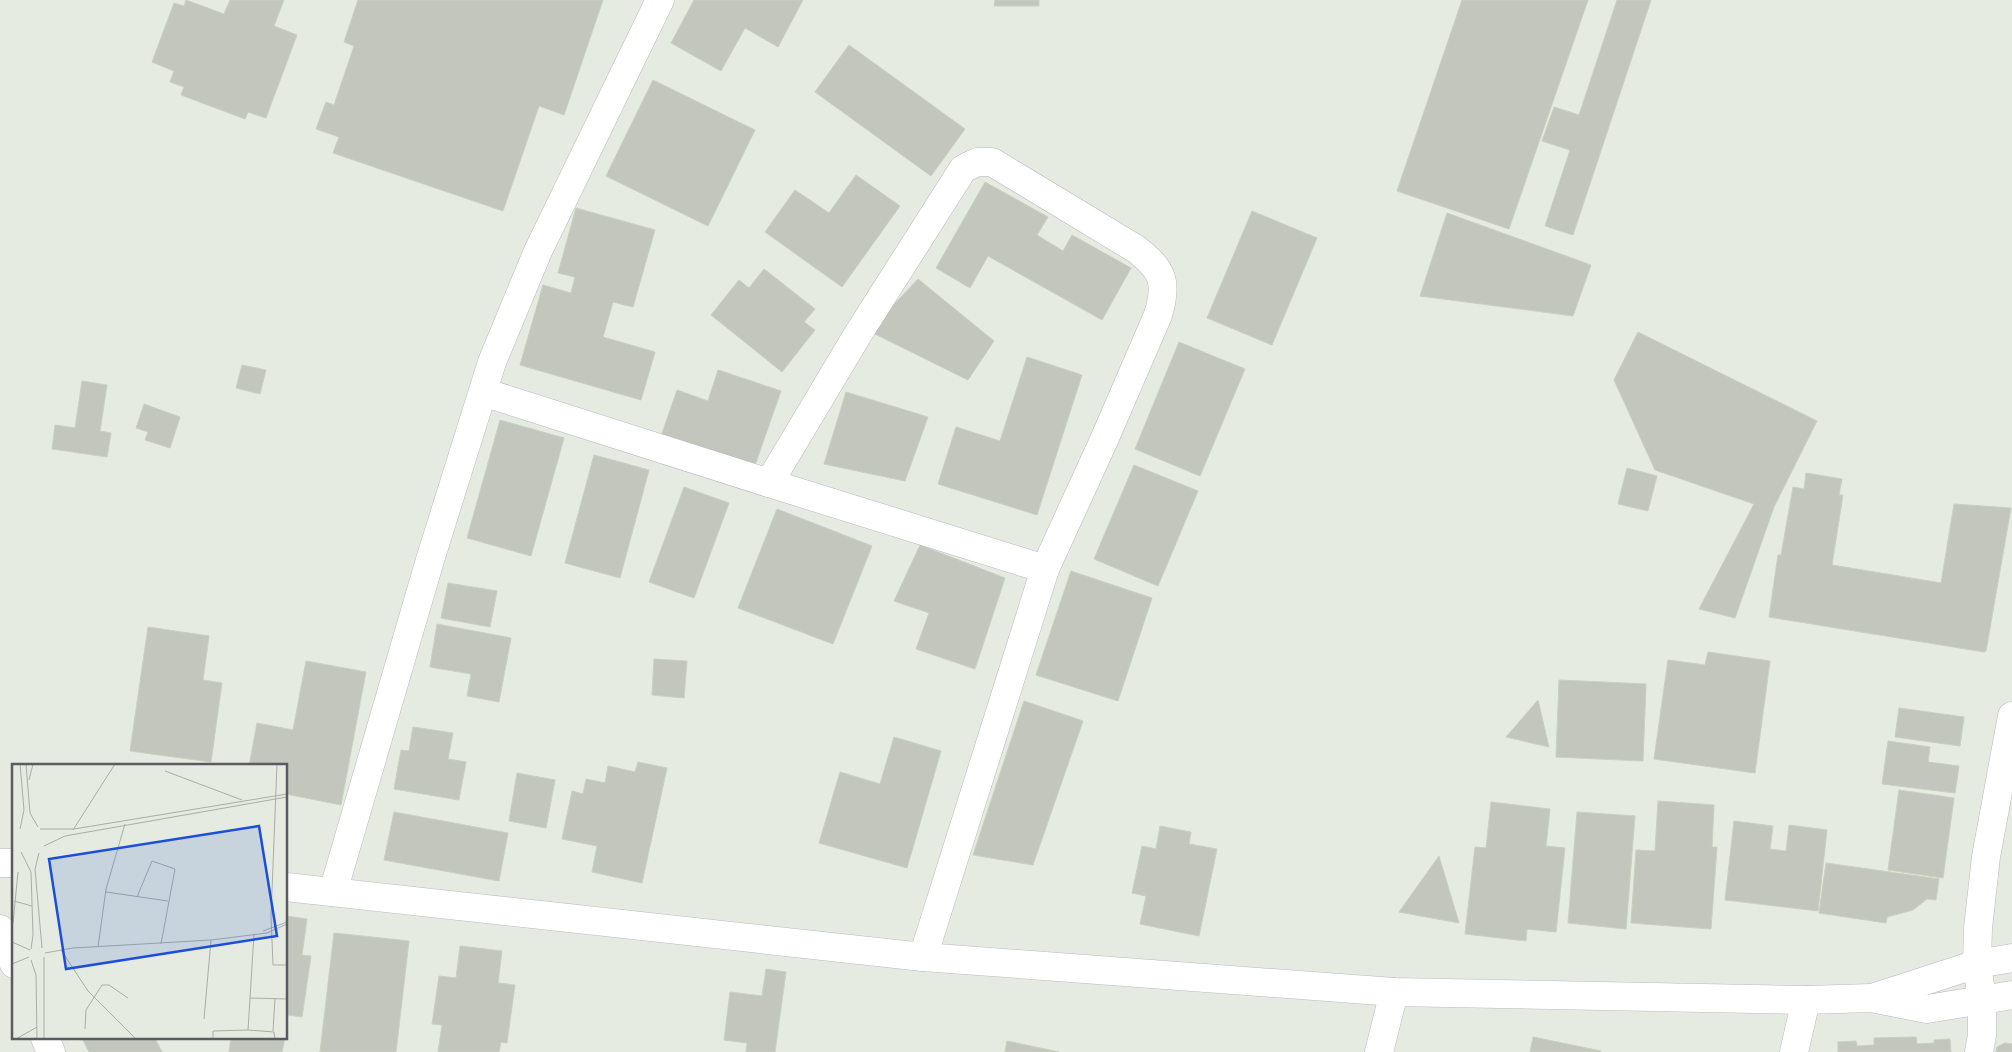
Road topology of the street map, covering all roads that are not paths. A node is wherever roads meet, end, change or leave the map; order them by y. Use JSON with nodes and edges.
{"nodes":[{"id":1,"x":660,"y":0,"type":"edge"},
{"id":2,"x":483,"y":392,"type":"junction"},
{"id":3,"x":769,"y":484,"type":"junction"},
{"id":4,"x":1045,"y":569,"type":"junction"},
{"id":5,"x":2012,"y":716,"type":"edge"},
{"id":6,"x":288,"y":887,"type":"edge"},
{"id":7,"x":333,"y":892,"type":"junction"},
{"id":8,"x":0,"y":928,"type":"edge"},
{"id":9,"x":923,"y":957,"type":"junction"},
{"id":10,"x":2012,"y":958,"type":"edge"},
{"id":11,"x":12,"y":959,"type":"edge"},
{"id":12,"x":1977,"y":964,"type":"junction"},
{"id":13,"x":1394,"y":992,"type":"junction"},
{"id":14,"x":2012,"y":995,"type":"edge"},
{"id":15,"x":1871,"y":998,"type":"junction"},
{"id":16,"x":1806,"y":1000,"type":"junction"},
{"id":17,"x":1982,"y":1000,"type":"junction"},
{"id":18,"x":46,"y":1040,"type":"edge"},
{"id":19,"x":51,"y":1052,"type":"edge"},
{"id":20,"x":1379,"y":1052,"type":"edge"},
{"id":21,"x":1794,"y":1052,"type":"edge"},
{"id":22,"x":1979,"y":1052,"type":"edge"}],
"edges":[{"from":1,"to":2,"type":"street"},
{"from":2,"to":3,"type":"street"},
{"from":2,"to":7,"type":"street"},
{"from":3,"to":4,"type":"street"},
{"from":3,"to":4,"type":"street"},
{"from":4,"to":9,"type":"street"},
{"from":5,"to":12,"type":"street"},
{"from":6,"to":7,"type":"street"},
{"from":7,"to":9,"type":"street"},
{"from":8,"to":11,"type":"street"},
{"from":9,"to":13,"type":"street"},
{"from":10,"to":12,"type":"street"},
{"from":12,"to":15,"type":"street"},
{"from":12,"to":17,"type":"street"},
{"from":13,"to":16,"type":"street"},
{"from":13,"to":20,"type":"street"},
{"from":14,"to":17,"type":"street"},
{"from":15,"to":16,"type":"street"},
{"from":15,"to":17,"type":"street"},
{"from":16,"to":21,"type":"street"},
{"from":17,"to":22,"type":"street"},
{"from":18,"to":19,"type":"street"}]}
